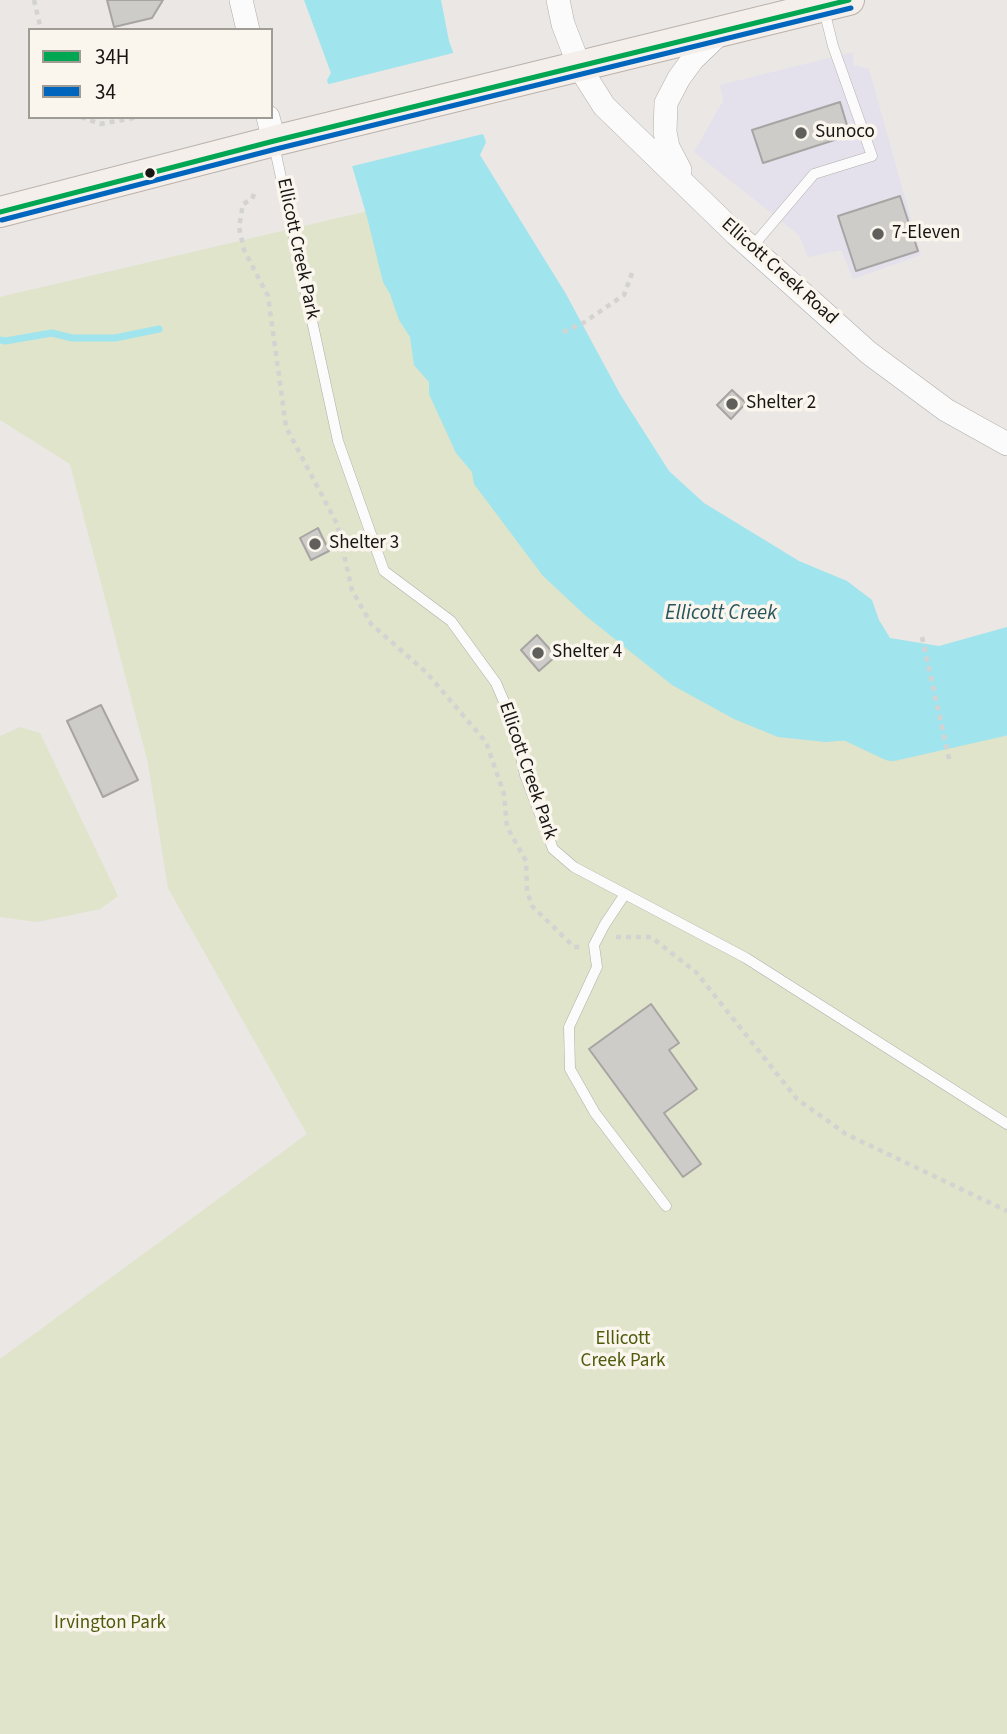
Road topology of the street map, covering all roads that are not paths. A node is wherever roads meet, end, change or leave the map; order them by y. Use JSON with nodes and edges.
{"nodes":[{"id":1,"x":241,"y":0,"type":"edge"},
{"id":2,"x":558,"y":0,"type":"edge"},
{"id":3,"x":836,"y":3,"type":"edge"},
{"id":4,"x":248,"y":28,"type":"edge"},
{"id":5,"x":721,"y":32,"type":"junction"},
{"id":6,"x":580,"y":68,"type":"junction"},
{"id":7,"x":271,"y":129,"type":"edge"},
{"id":8,"x":696,"y":193,"type":"junction"},
{"id":9,"x":0,"y":212,"type":"edge"},
{"id":10,"x":751,"y":248,"type":"junction"},
{"id":11,"x":1007,"y":444,"type":"edge"},
{"id":12,"x":625,"y":894,"type":"junction"},
{"id":13,"x":1007,"y":1124,"type":"edge"},
{"id":14,"x":666,"y":1206,"type":"dead end"}],
"edges":[{"from":1,"to":4,"type":"street"},
{"from":2,"to":6,"type":"street","name":"Ellicott Creek Road"},
{"from":3,"to":5,"type":"main road"},
{"from":3,"to":10,"type":"lane"},
{"from":5,"to":6,"type":"main road"},
{"from":5,"to":8,"type":"street"},
{"from":6,"to":7,"type":"main road"},
{"from":6,"to":8,"type":"street","name":"Ellicott Creek Road"},
{"from":7,"to":9,"type":"main road"},
{"from":7,"to":12,"type":"lane","name":"Ellicott Creek Park"},
{"from":8,"to":10,"type":"street","name":"Ellicott Creek Road"},
{"from":10,"to":11,"type":"street","name":"Ellicott Creek Road"},
{"from":12,"to":13,"type":"lane","name":"Ellicott Creek Park"},
{"from":12,"to":14,"type":"lane"}]}
